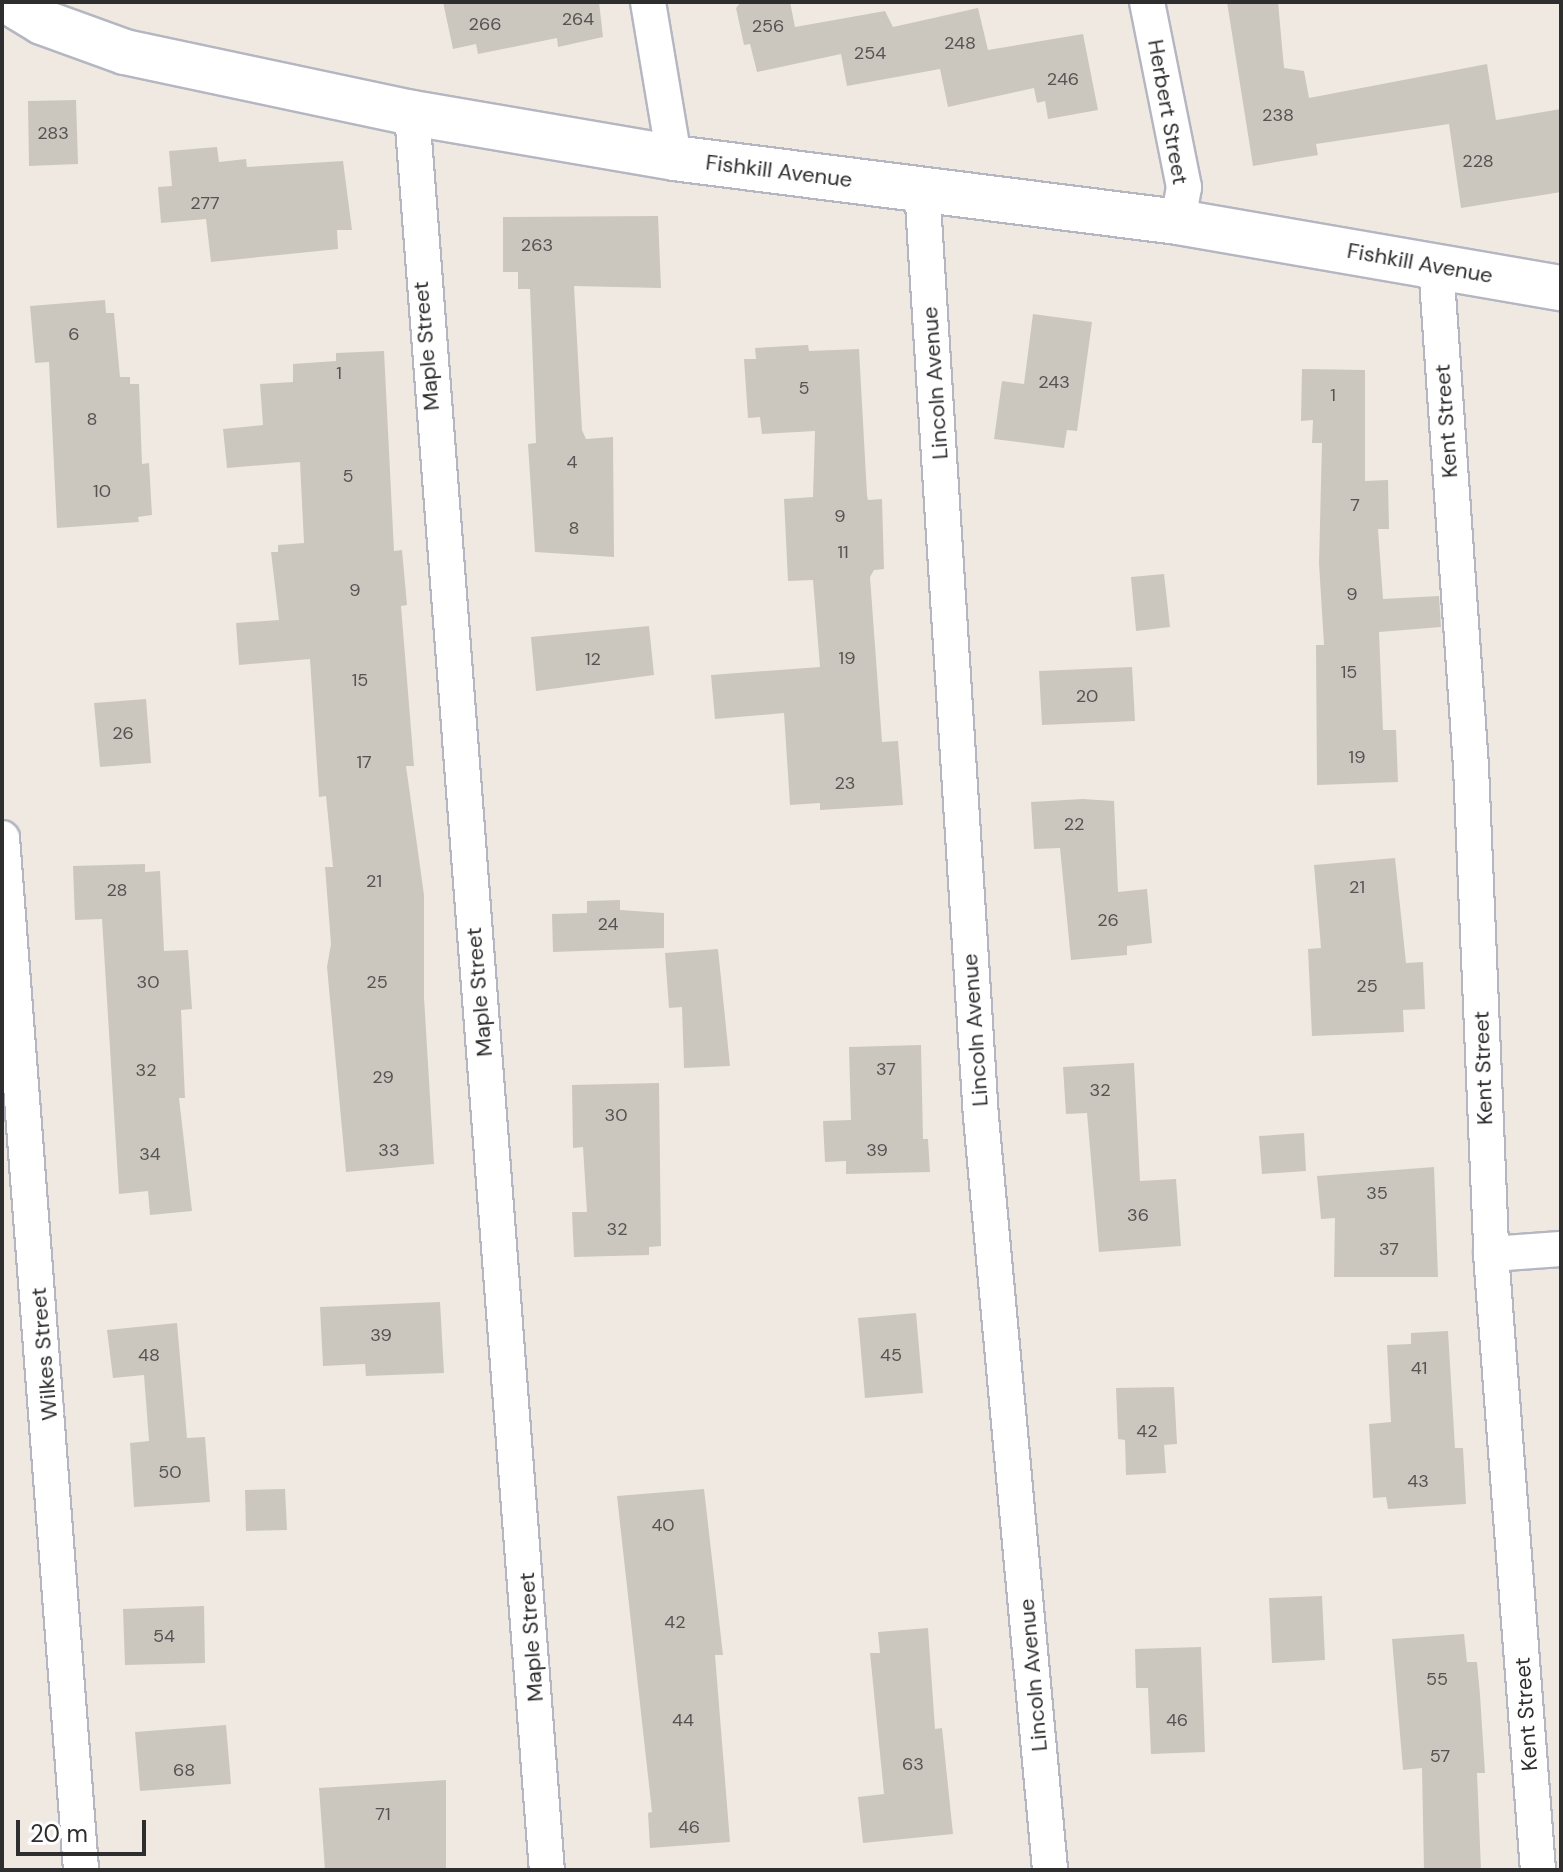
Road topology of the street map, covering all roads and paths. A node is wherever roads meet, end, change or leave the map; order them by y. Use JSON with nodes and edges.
{"nodes":[{"id":1,"x":9,"y":2,"type":"edge"},
{"id":2,"x":648,"y":2,"type":"edge"},
{"id":3,"x":1147,"y":2,"type":"edge"},
{"id":4,"x":412,"y":113,"type":"junction"},
{"id":5,"x":674,"y":158,"type":"junction"},
{"id":6,"x":922,"y":188,"type":"junction"},
{"id":7,"x":1178,"y":222,"type":"junction"},
{"id":8,"x":1436,"y":265,"type":"junction"},
{"id":9,"x":1561,"y":288,"type":"edge"},
{"id":10,"x":2,"y":838,"type":"edge"},
{"id":11,"x":1561,"y":1249,"type":"edge"},
{"id":12,"x":1491,"y":1254,"type":"junction"},
{"id":13,"x":81,"y":1870,"type":"edge"},
{"id":14,"x":547,"y":1870,"type":"edge"},
{"id":15,"x":1050,"y":1870,"type":"edge"},
{"id":16,"x":1538,"y":1870,"type":"edge"}],
"edges":[{"from":1,"to":4,"type":"main road","name":"Fishkill Avenue"},
{"from":2,"to":5,"type":"street"},
{"from":3,"to":7,"type":"street","name":"Herbert Street"},
{"from":4,"to":5,"type":"main road","name":"Fishkill Avenue"},
{"from":4,"to":14,"type":"street","name":"Maple Street"},
{"from":5,"to":6,"type":"main road","name":"Fishkill Avenue"},
{"from":6,"to":7,"type":"main road","name":"Fishkill Avenue"},
{"from":6,"to":15,"type":"street","name":"Lincoln Avenue"},
{"from":7,"to":8,"type":"main road","name":"Fishkill Avenue"},
{"from":8,"to":9,"type":"main road","name":"Fishkill Avenue"},
{"from":8,"to":12,"type":"street","name":"Kent Street"},
{"from":10,"to":13,"type":"street","name":"Wilkes Street"},
{"from":11,"to":12,"type":"street"},
{"from":12,"to":16,"type":"street","name":"Kent Street"}]}
